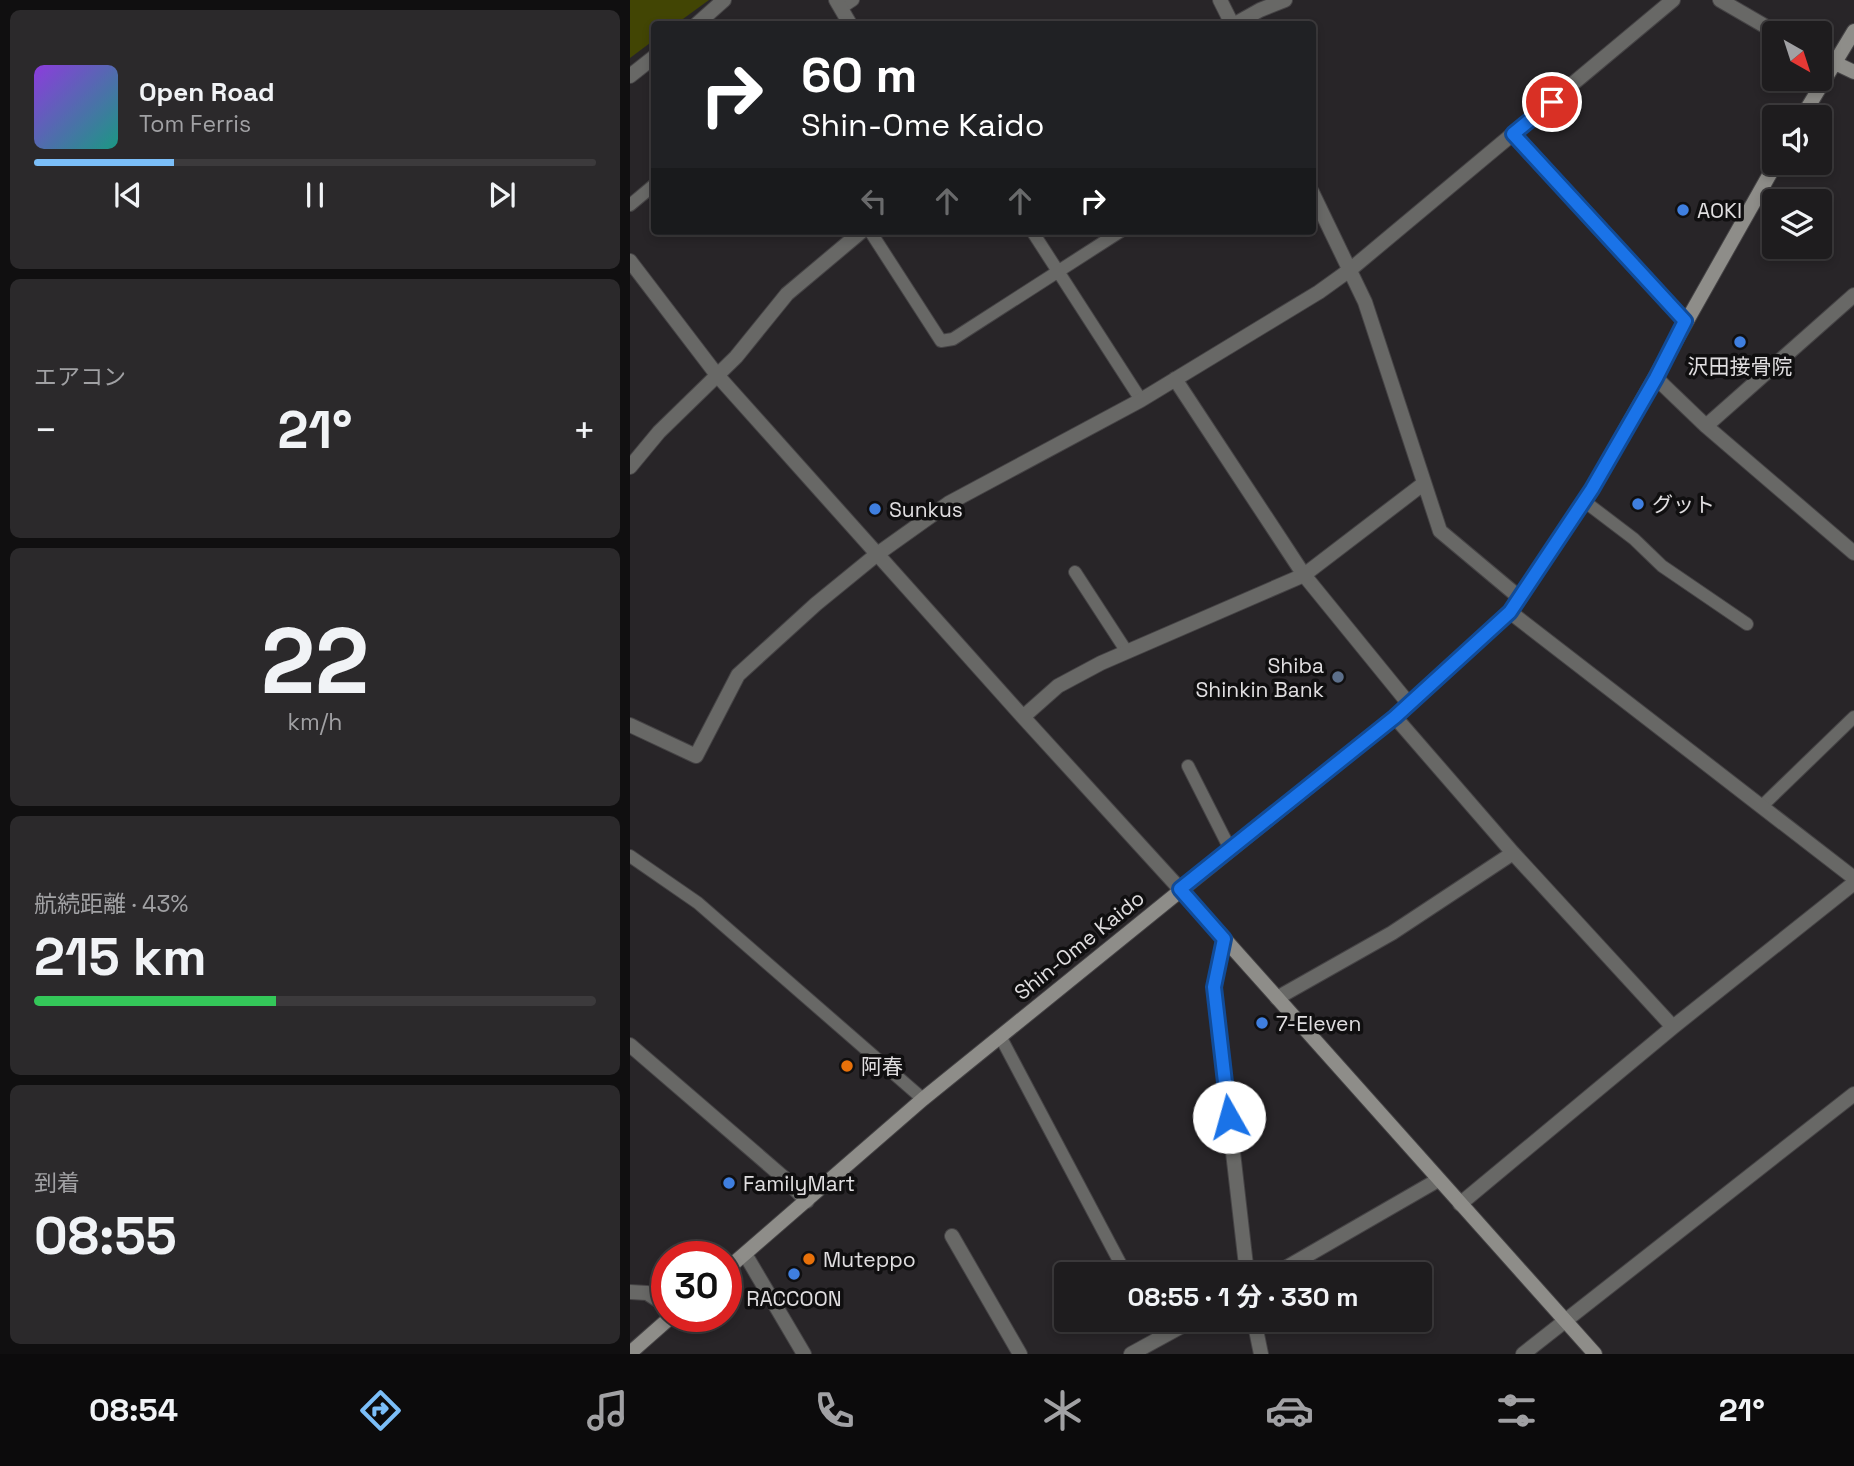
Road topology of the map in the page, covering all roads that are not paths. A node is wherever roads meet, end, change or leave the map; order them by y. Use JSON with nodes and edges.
{"nodes":[{"id":1,"x":724,"y":0,"type":"edge"},
{"id":2,"x":1220,"y":0,"type":"edge"},
{"id":3,"x":1285,"y":0,"type":"edge"},
{"id":4,"x":1672,"y":0,"type":"edge"},
{"id":5,"x":1720,"y":0,"type":"edge"},
{"id":6,"x":843,"y":3,"type":"edge"},
{"id":7,"x":700,"y":21,"type":"edge"},
{"id":8,"x":849,"y":21,"type":"edge"},
{"id":9,"x":1232,"y":21,"type":"edge"},
{"id":10,"x":1240,"y":21,"type":"edge"},
{"id":11,"x":1762,"y":24,"type":"edge"},
{"id":12,"x":1854,"y":31,"type":"edge"},
{"id":13,"x":1832,"y":54,"type":"edge"},
{"id":14,"x":651,"y":59,"type":"edge"},
{"id":15,"x":1832,"y":61,"type":"edge"},
{"id":16,"x":1854,"y":72,"type":"edge"},
{"id":17,"x":630,"y":76,"type":"edge"},
{"id":18,"x":1513,"y":134,"type":"junction"},
{"id":19,"x":1769,"y":175,"type":"edge"},
{"id":20,"x":651,"y":188,"type":"edge"},
{"id":21,"x":1316,"y":200,"type":"edge"},
{"id":22,"x":630,"y":205,"type":"edge"},
{"id":23,"x":857,"y":235,"type":"edge"},
{"id":24,"x":873,"y":235,"type":"edge"},
{"id":25,"x":1035,"y":235,"type":"edge"},
{"id":26,"x":1115,"y":235,"type":"edge"},
{"id":27,"x":630,"y":261,"type":"edge"},
{"id":28,"x":1351,"y":269,"type":"junction"},
{"id":29,"x":1058,"y":272,"type":"junction"},
{"id":30,"x":1854,"y":295,"type":"edge"},
{"id":31,"x":1685,"y":321,"type":"junction"},
{"id":32,"x":717,"y":375,"type":"junction"},
{"id":33,"x":1656,"y":378,"type":"junction"},
{"id":34,"x":1175,"y":379,"type":"junction"},
{"id":35,"x":1140,"y":400,"type":"junction"},
{"id":36,"x":1706,"y":426,"type":"junction"},
{"id":37,"x":630,"y":467,"type":"edge"},
{"id":38,"x":1423,"y":484,"type":"junction"},
{"id":39,"x":1584,"y":501,"type":"junction"},
{"id":40,"x":1854,"y":553,"type":"edge"},
{"id":41,"x":876,"y":555,"type":"junction"},
{"id":42,"x":1075,"y":572,"type":"dead end"},
{"id":43,"x":1304,"y":575,"type":"junction"},
{"id":44,"x":1520,"y":598,"type":"junction"},
{"id":45,"x":1510,"y":612,"type":"junction"},
{"id":46,"x":1748,"y":624,"type":"dead end"},
{"id":47,"x":1127,"y":652,"type":"junction"},
{"id":48,"x":1409,"y":704,"type":"junction"},
{"id":49,"x":1023,"y":717,"type":"junction"},
{"id":50,"x":1395,"y":717,"type":"junction"},
{"id":51,"x":1854,"y":717,"type":"edge"},
{"id":52,"x":630,"y":725,"type":"edge"},
{"id":53,"x":1188,"y":766,"type":"dead end"},
{"id":54,"x":1762,"y":806,"type":"junction"},
{"id":55,"x":1230,"y":849,"type":"junction"},
{"id":56,"x":1513,"y":853,"type":"junction"},
{"id":57,"x":630,"y":856,"type":"edge"},
{"id":58,"x":1854,"y":880,"type":"edge"},
{"id":59,"x":1180,"y":889,"type":"junction"},
{"id":60,"x":1224,"y":939,"type":"junction"},
{"id":61,"x":1277,"y":998,"type":"junction"},
{"id":62,"x":1673,"y":1027,"type":"junction"},
{"id":63,"x":1000,"y":1036,"type":"junction"},
{"id":64,"x":630,"y":1045,"type":"edge"},
{"id":65,"x":1854,"y":1094,"type":"edge"},
{"id":66,"x":923,"y":1099,"type":"junction"},
{"id":67,"x":1438,"y":1180,"type":"junction"},
{"id":68,"x":807,"y":1201,"type":"junction"},
{"id":69,"x":1460,"y":1204,"type":"junction"},
{"id":70,"x":952,"y":1236,"type":"dead end"},
{"id":71,"x":745,"y":1254,"type":"junction"},
{"id":72,"x":742,"y":1257,"type":"edge"},
{"id":73,"x":1120,"y":1262,"type":"edge"},
{"id":74,"x":1246,"y":1262,"type":"edge"},
{"id":75,"x":1296,"y":1262,"type":"edge"},
{"id":76,"x":630,"y":1292,"type":"edge"},
{"id":77,"x":651,"y":1296,"type":"edge"},
{"id":78,"x":1565,"y":1321,"type":"junction"},
{"id":79,"x":654,"y":1332,"type":"edge"},
{"id":80,"x":1157,"y":1332,"type":"edge"},
{"id":81,"x":1171,"y":1332,"type":"edge"},
{"id":82,"x":1256,"y":1332,"type":"edge"},
{"id":83,"x":1160,"y":1338,"type":"junction"},
{"id":84,"x":630,"y":1353,"type":"edge"},
{"id":85,"x":804,"y":1354,"type":"edge"},
{"id":86,"x":1020,"y":1354,"type":"edge"},
{"id":87,"x":1131,"y":1354,"type":"edge"},
{"id":88,"x":1261,"y":1354,"type":"edge"},
{"id":89,"x":1523,"y":1354,"type":"edge"},
{"id":90,"x":1595,"y":1354,"type":"edge"}],
"edges":[{"from":1,"to":7,"type":"street"},
{"from":2,"to":9,"type":"street"},
{"from":3,"to":10,"type":"street"},
{"from":4,"to":18,"type":"street"},
{"from":5,"to":11,"type":"street"},
{"from":6,"to":8,"type":"street"},
{"from":12,"to":13,"type":"main road"},
{"from":14,"to":17,"type":"street"},
{"from":15,"to":16,"type":"main road"},
{"from":18,"to":28,"type":"street"},
{"from":18,"to":31,"type":"lane"},
{"from":19,"to":31,"type":"main road","name":"Shin-Ome Kaido"},
{"from":20,"to":22,"type":"lane"},
{"from":21,"to":28,"type":"street"},
{"from":23,"to":32,"type":"street"},
{"from":24,"to":29,"type":"lane"},
{"from":25,"to":29,"type":"lane"},
{"from":26,"to":29,"type":"lane"},
{"from":27,"to":32,"type":"street"},
{"from":28,"to":34,"type":"street"},
{"from":28,"to":38,"type":"street"},
{"from":29,"to":35,"type":"lane"},
{"from":30,"to":36,"type":"street"},
{"from":31,"to":33,"type":"main road","name":"Shin-Ome Kaido"},
{"from":32,"to":37,"type":"street"},
{"from":32,"to":41,"type":"street"},
{"from":33,"to":36,"type":"street"},
{"from":33,"to":39,"type":"main road","name":"Shin-Ome Kaido"},
{"from":34,"to":35,"type":"street"},
{"from":34,"to":43,"type":"street"},
{"from":35,"to":41,"type":"street"},
{"from":36,"to":40,"type":"street"},
{"from":38,"to":43,"type":"street"},
{"from":38,"to":44,"type":"street"},
{"from":39,"to":44,"type":"main road","name":"Shin-Ome Kaido"},
{"from":39,"to":46,"type":"lane"},
{"from":41,"to":49,"type":"street"},
{"from":41,"to":52,"type":"street"},
{"from":42,"to":47,"type":"lane"},
{"from":43,"to":47,"type":"street"},
{"from":43,"to":48,"type":"street"},
{"from":44,"to":45,"type":"main road","name":"Shin-Ome Kaido"},
{"from":45,"to":48,"type":"main road","name":"Shin-Ome Kaido"},
{"from":45,"to":54,"type":"street"},
{"from":47,"to":49,"type":"street"},
{"from":48,"to":50,"type":"main road","name":"Shin-Ome Kaido"},
{"from":49,"to":59,"type":"street"},
{"from":50,"to":55,"type":"main road","name":"Shin-Ome Kaido"},
{"from":50,"to":56,"type":"street"},
{"from":51,"to":54,"type":"lane"},
{"from":53,"to":55,"type":"lane"},
{"from":54,"to":58,"type":"street"},
{"from":55,"to":59,"type":"main road","name":"Shin-Ome Kaido"},
{"from":56,"to":61,"type":"street"},
{"from":56,"to":62,"type":"street"},
{"from":57,"to":66,"type":"lane"},
{"from":58,"to":62,"type":"street"},
{"from":59,"to":60,"type":"main road"},
{"from":59,"to":63,"type":"main road","name":"Shin-Ome Kaido"},
{"from":60,"to":61,"type":"main road"},
{"from":60,"to":74,"type":"street"},
{"from":61,"to":67,"type":"main road"},
{"from":62,"to":69,"type":"street"},
{"from":63,"to":66,"type":"main road","name":"Shin-Ome Kaido"},
{"from":63,"to":73,"type":"lane"},
{"from":64,"to":68,"type":"street"},
{"from":65,"to":78,"type":"street"},
{"from":66,"to":68,"type":"main road","name":"Shin-Ome Kaido"},
{"from":67,"to":69,"type":"main road"},
{"from":67,"to":75,"type":"street"},
{"from":68,"to":71,"type":"main road","name":"Shin-Ome Kaido"},
{"from":69,"to":78,"type":"main road"},
{"from":70,"to":86,"type":"street"},
{"from":71,"to":72,"type":"main road","name":"Shin-Ome Kaido"},
{"from":71,"to":85,"type":"street"},
{"from":76,"to":77,"type":"street"},
{"from":78,"to":89,"type":"street"},
{"from":78,"to":90,"type":"main road"},
{"from":79,"to":84,"type":"main road"},
{"from":80,"to":83,"type":"lane"},
{"from":81,"to":83,"type":"street"},
{"from":82,"to":88,"type":"street"},
{"from":83,"to":87,"type":"street"}]}
